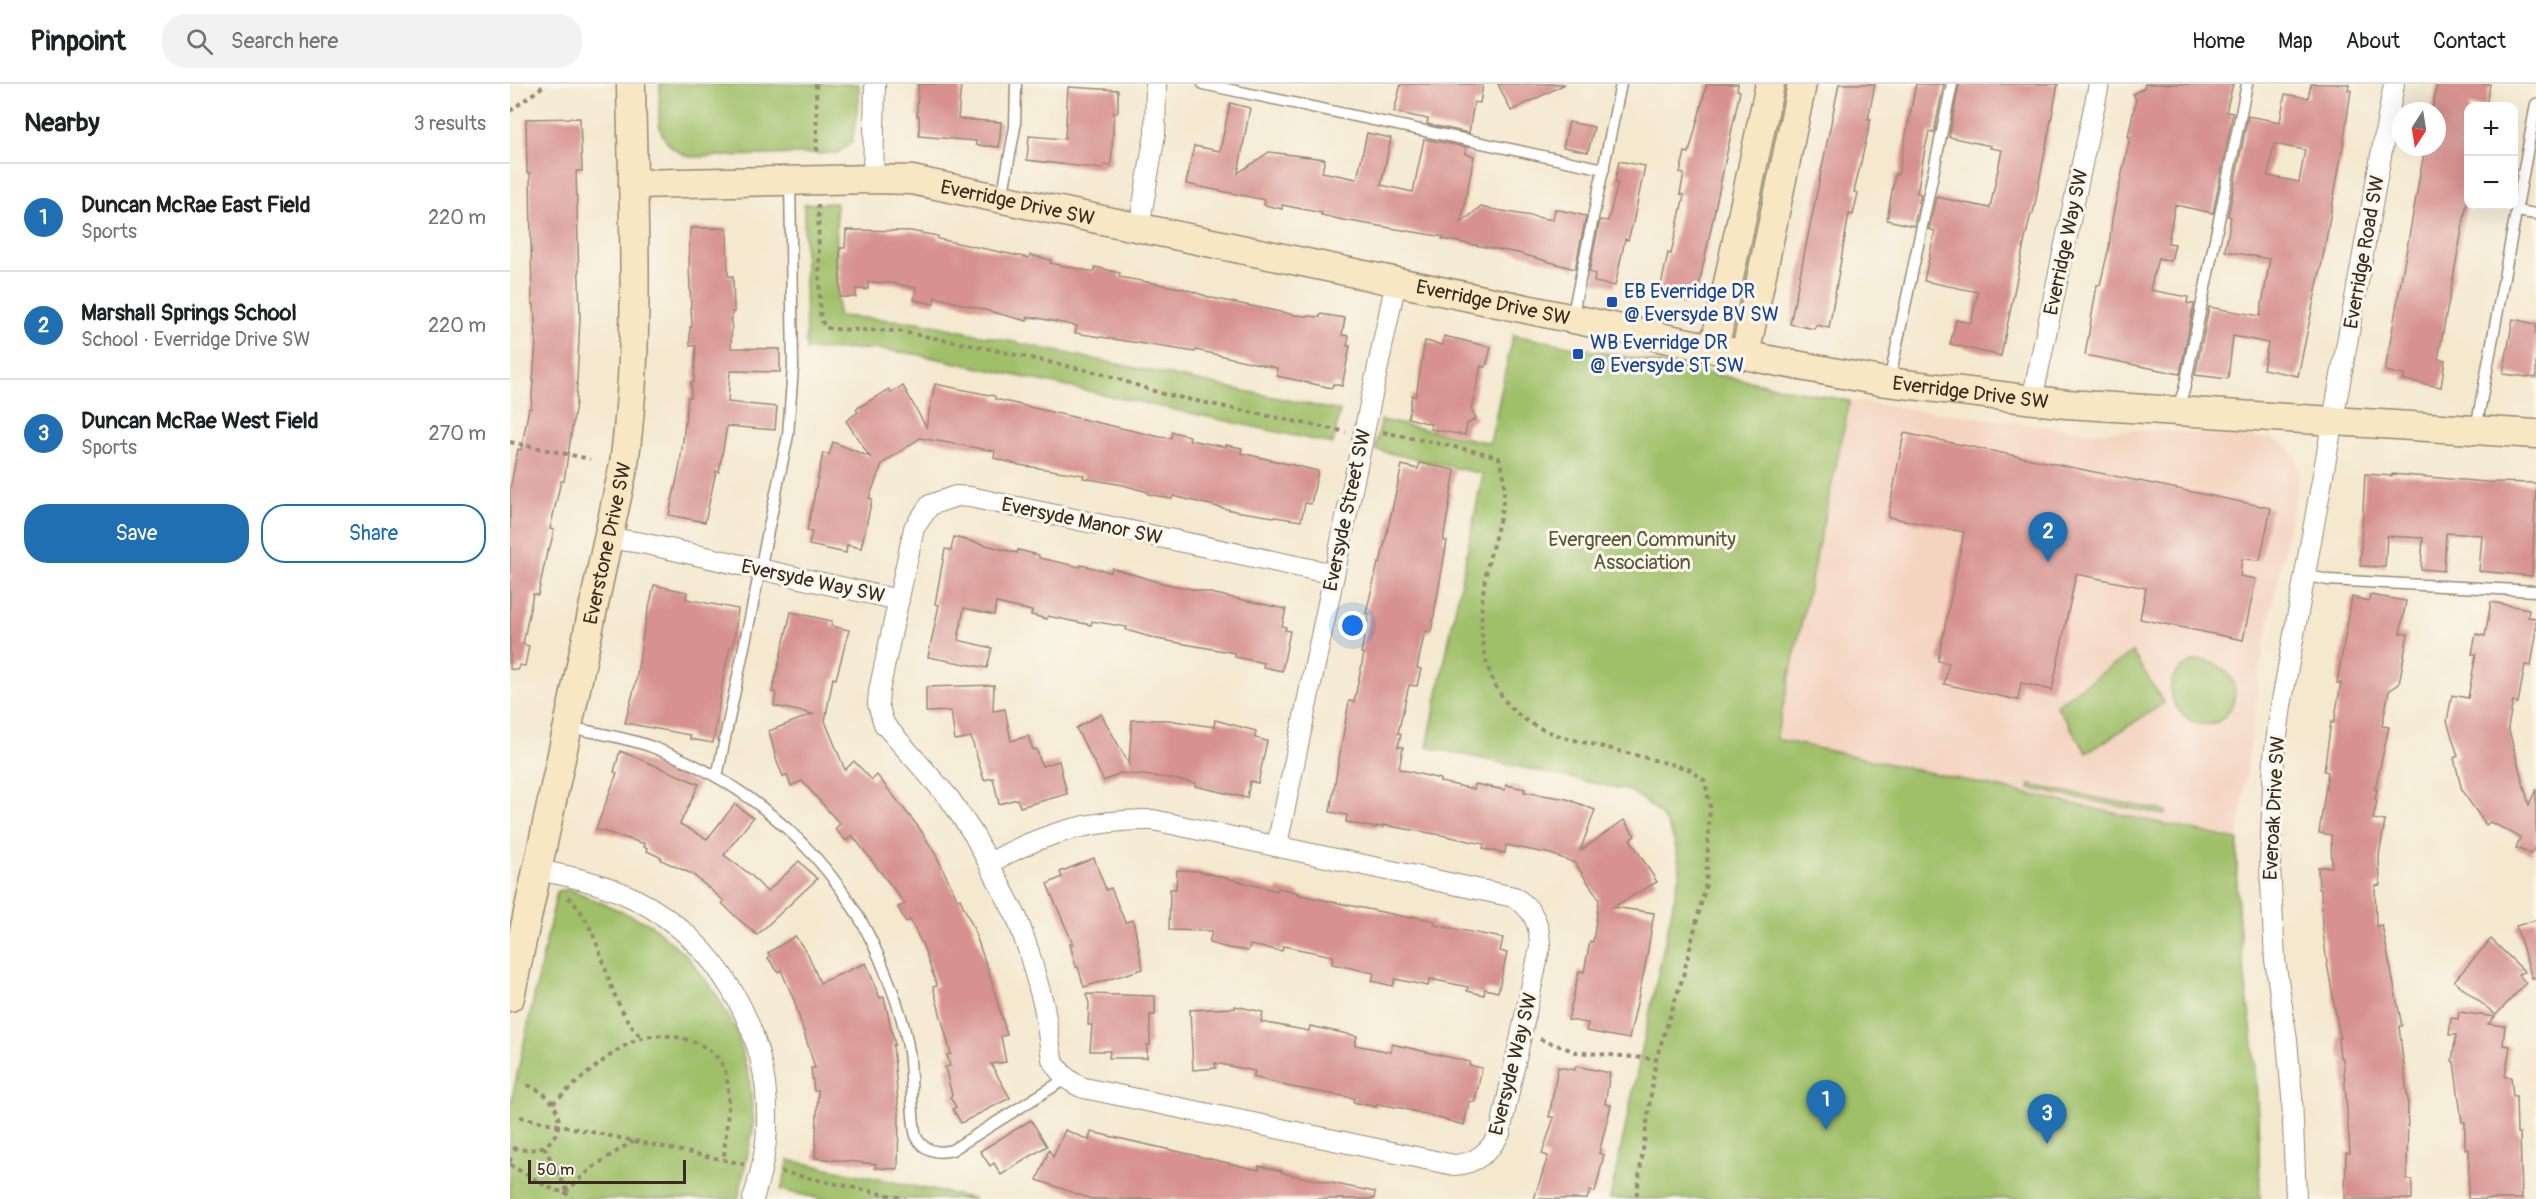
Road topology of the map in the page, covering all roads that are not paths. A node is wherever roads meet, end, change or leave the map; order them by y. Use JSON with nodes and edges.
{"nodes":[{"id":1,"x":631,"y":84,"type":"edge"},
{"id":2,"x":875,"y":84,"type":"edge"},
{"id":3,"x":1016,"y":84,"type":"edge"},
{"id":4,"x":1156,"y":84,"type":"edge"},
{"id":5,"x":1203,"y":84,"type":"edge"},
{"id":6,"x":1621,"y":84,"type":"edge"},
{"id":7,"x":1770,"y":84,"type":"edge"},
{"id":8,"x":1802,"y":84,"type":"edge"},
{"id":9,"x":1952,"y":84,"type":"edge"},
{"id":10,"x":2099,"y":84,"type":"edge"},
{"id":11,"x":2247,"y":84,"type":"edge"},
{"id":12,"x":2394,"y":84,"type":"edge"},
{"id":13,"x":2536,"y":104,"type":"edge"},
{"id":14,"x":1604,"y":169,"type":"junction"},
{"id":15,"x":873,"y":178,"type":"junction"},
{"id":16,"x":790,"y":181,"type":"junction"},
{"id":17,"x":633,"y":184,"type":"junction"},
{"id":18,"x":1002,"y":198,"type":"junction"},
{"id":19,"x":2516,"y":211,"type":"junction"},
{"id":20,"x":2536,"y":214,"type":"edge"},
{"id":21,"x":1139,"y":228,"type":"junction"},
{"id":22,"x":1396,"y":282,"type":"junction"},
{"id":23,"x":1572,"y":319,"type":"junction"},
{"id":24,"x":1714,"y":349,"type":"junction"},
{"id":25,"x":1744,"y":355,"type":"junction"},
{"id":26,"x":1889,"y":382,"type":"junction"},
{"id":27,"x":2032,"y":400,"type":"junction"},
{"id":28,"x":2176,"y":410,"type":"junction"},
{"id":29,"x":2333,"y":421,"type":"junction"},
{"id":30,"x":2476,"y":429,"type":"junction"},
{"id":31,"x":2536,"y":434,"type":"edge"},
{"id":32,"x":608,"y":538,"type":"junction"},
{"id":33,"x":761,"y":570,"type":"junction"},
{"id":34,"x":1334,"y":574,"type":"junction"},
{"id":35,"x":2305,"y":575,"type":"junction"},
{"id":36,"x":2536,"y":591,"type":"edge"},
{"id":37,"x":899,"y":600,"type":"junction"},
{"id":38,"x":568,"y":727,"type":"junction"},
{"id":39,"x":717,"y":777,"type":"junction"},
{"id":40,"x":1277,"y":845,"type":"junction"},
{"id":41,"x":990,"y":863,"type":"junction"},
{"id":42,"x":537,"y":870,"type":"junction"},
{"id":43,"x":510,"y":997,"type":"edge"},
{"id":44,"x":1067,"y":1078,"type":"junction"},
{"id":45,"x":753,"y":1199,"type":"edge"},
{"id":46,"x":2296,"y":1199,"type":"edge"}],
"edges":[{"from":1,"to":17,"type":"street","name":"Everstone Drive SW"},
{"from":2,"to":15,"type":"street"},
{"from":3,"to":18,"type":"lane"},
{"from":4,"to":21,"type":"street"},
{"from":5,"to":14,"type":"lane"},
{"from":6,"to":14,"type":"lane"},
{"from":7,"to":24,"type":"street"},
{"from":8,"to":25,"type":"street"},
{"from":9,"to":26,"type":"lane"},
{"from":10,"to":27,"type":"street","name":"Everridge Way SW"},
{"from":11,"to":28,"type":"lane"},
{"from":12,"to":29,"type":"street","name":"Everridge Road SW"},
{"from":13,"to":19,"type":"lane"},
{"from":14,"to":23,"type":"lane"},
{"from":15,"to":16,"type":"street","name":"Everridge Drive SW"},
{"from":15,"to":18,"type":"street","name":"Everridge Drive SW"},
{"from":16,"to":17,"type":"street","name":"Everridge Drive SW"},
{"from":16,"to":33,"type":"lane"},
{"from":17,"to":32,"type":"street","name":"Everstone Drive SW"},
{"from":18,"to":21,"type":"street","name":"Everridge Drive SW"},
{"from":19,"to":20,"type":"lane"},
{"from":19,"to":30,"type":"lane"},
{"from":21,"to":22,"type":"street","name":"Everridge Drive SW"},
{"from":22,"to":23,"type":"street","name":"Everridge Drive SW"},
{"from":22,"to":34,"type":"street","name":"Eversyde Street SW"},
{"from":23,"to":24,"type":"street","name":"Everridge Drive SW"},
{"from":24,"to":25,"type":"street","name":"Everridge Drive SW"},
{"from":25,"to":26,"type":"street","name":"Everridge Drive SW"},
{"from":26,"to":27,"type":"street","name":"Everridge Drive SW"},
{"from":27,"to":28,"type":"street","name":"Everridge Drive SW"},
{"from":28,"to":29,"type":"street","name":"Everridge Drive SW"},
{"from":29,"to":30,"type":"street","name":"Everridge Drive SW"},
{"from":29,"to":35,"type":"street","name":"Everoak Drive SW"},
{"from":30,"to":31,"type":"street","name":"Everridge Drive SW"},
{"from":32,"to":33,"type":"street","name":"Eversyde Way SW"},
{"from":32,"to":38,"type":"street","name":"Everstone Drive SW"},
{"from":33,"to":37,"type":"street","name":"Eversyde Way SW"},
{"from":33,"to":39,"type":"lane"},
{"from":34,"to":37,"type":"street","name":"Eversyde Manor SW"},
{"from":34,"to":40,"type":"street","name":"Eversyde Street SW"},
{"from":35,"to":36,"type":"lane"},
{"from":35,"to":46,"type":"street","name":"Everoak Drive SW"},
{"from":37,"to":41,"type":"street","name":"Eversyde Way SW"},
{"from":38,"to":39,"type":"lane"},
{"from":38,"to":42,"type":"street","name":"Everstone Drive SW"},
{"from":39,"to":44,"type":"lane"},
{"from":40,"to":41,"type":"street","name":"Eversyde Way SW"},
{"from":40,"to":44,"type":"street","name":"Eversyde Way SW"},
{"from":41,"to":44,"type":"street","name":"Eversyde Way SW"},
{"from":42,"to":43,"type":"street","name":"Everstone Drive SW"},
{"from":42,"to":45,"type":"street"}]}
